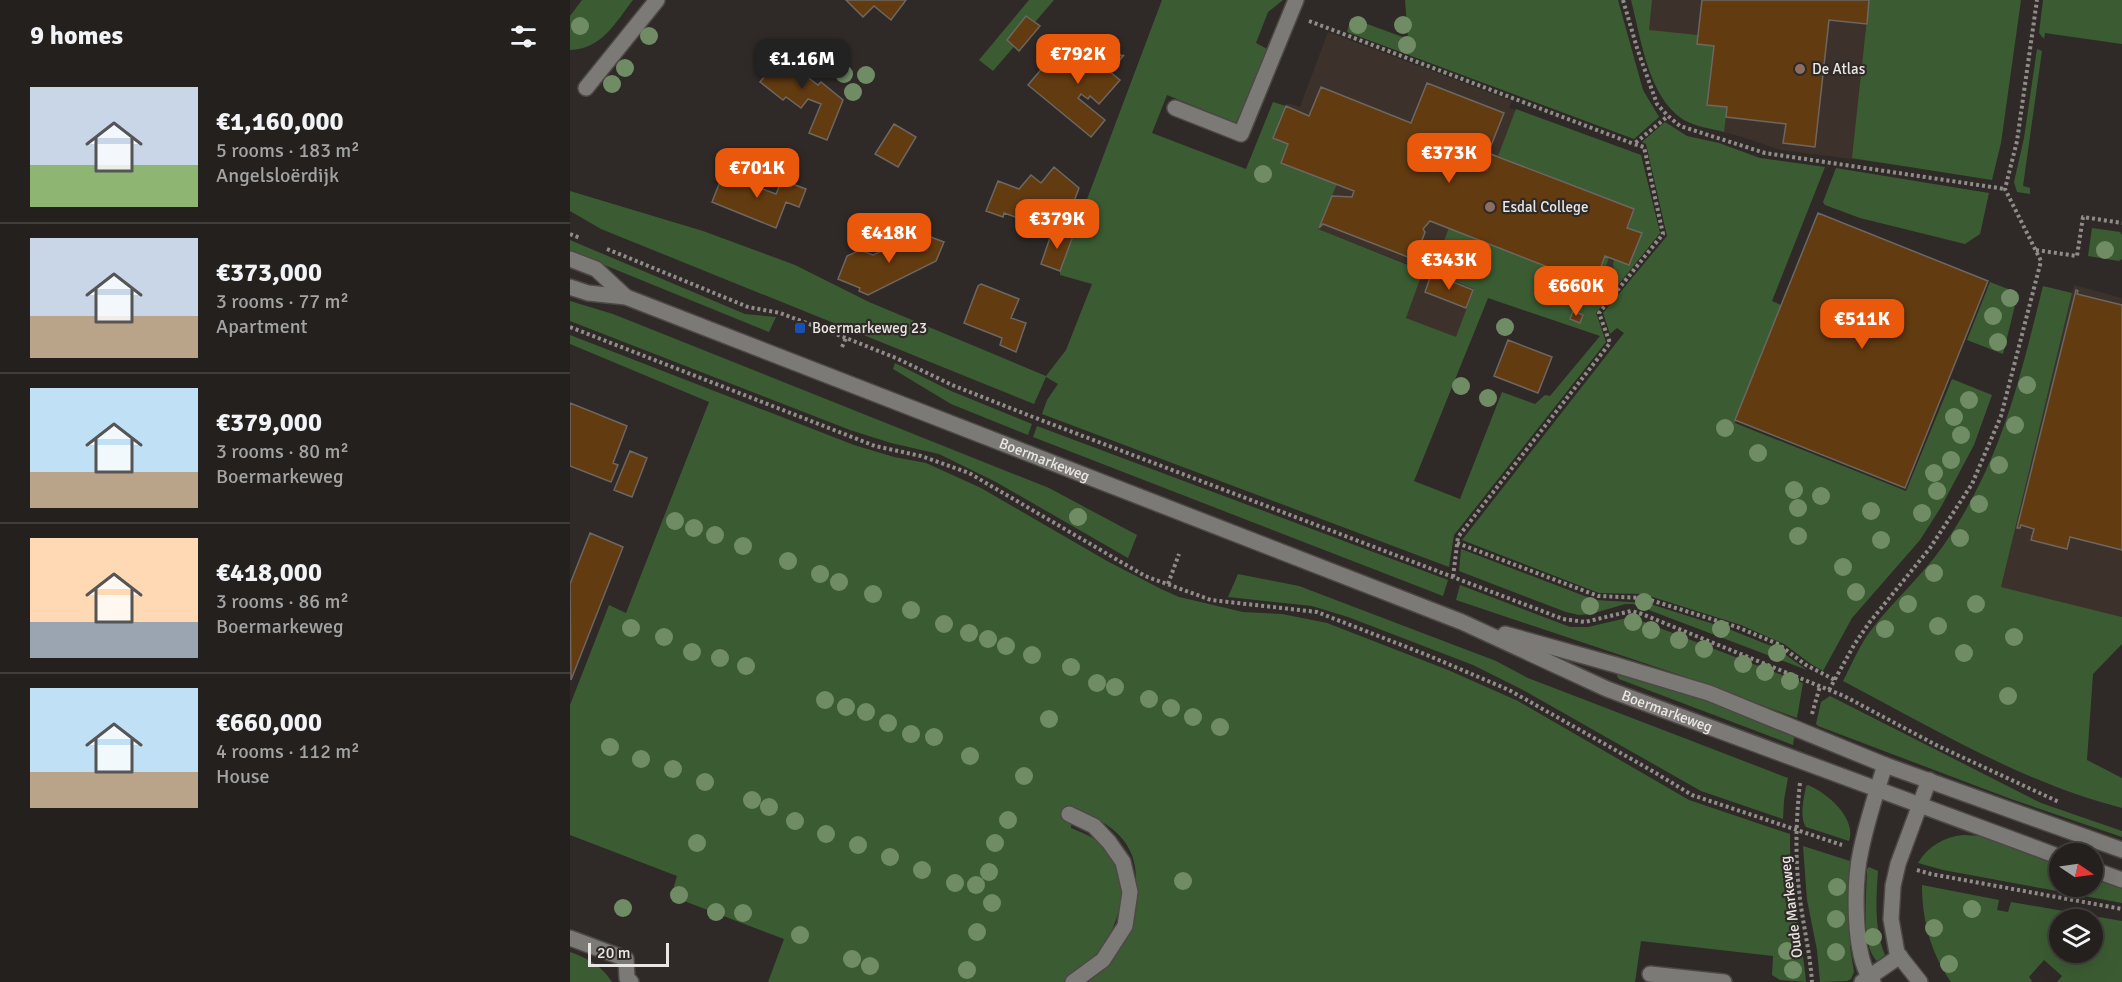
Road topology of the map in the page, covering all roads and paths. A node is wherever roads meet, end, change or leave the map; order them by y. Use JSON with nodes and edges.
{"nodes":[{"id":1,"x":657,"y":0,"type":"edge"},
{"id":2,"x":1623,"y":0,"type":"edge"},
{"id":3,"x":2037,"y":0,"type":"edge"},
{"id":4,"x":1293,"y":7,"type":"edge"},
{"id":5,"x":586,"y":88,"type":"dead end"},
{"id":6,"x":1175,"y":108,"type":"dead end"},
{"id":7,"x":1668,"y":116,"type":"junction"},
{"id":8,"x":1634,"y":144,"type":"junction"},
{"id":9,"x":2005,"y":189,"type":"junction"},
{"id":10,"x":2122,"y":223,"type":"edge"},
{"id":11,"x":570,"y":234,"type":"edge"},
{"id":12,"x":586,"y":240,"type":"dead end"},
{"id":13,"x":605,"y":248,"type":"dead end"},
{"id":14,"x":2036,"y":250,"type":"junction"},
{"id":15,"x":570,"y":259,"type":"edge"},
{"id":16,"x":570,"y":288,"type":"edge"},
{"id":17,"x":626,"y":297,"type":"junction"},
{"id":18,"x":570,"y":327,"type":"edge"},
{"id":19,"x":846,"y":338,"type":"junction"},
{"id":20,"x":842,"y":347,"type":"dead end"},
{"id":21,"x":1457,"y":543,"type":"junction"},
{"id":22,"x":1179,"y":554,"type":"dead end"},
{"id":23,"x":1453,"y":577,"type":"junction"},
{"id":24,"x":1168,"y":584,"type":"junction"},
{"id":25,"x":1462,"y":622,"type":"junction"},
{"id":26,"x":1835,"y":680,"type":"junction"},
{"id":27,"x":1829,"y":690,"type":"junction"},
{"id":28,"x":1885,"y":765,"type":"junction"},
{"id":29,"x":1929,"y":780,"type":"junction"},
{"id":30,"x":1877,"y":789,"type":"junction"},
{"id":31,"x":2062,"y":803,"type":"dead end"},
{"id":32,"x":1919,"y":805,"type":"junction"},
{"id":33,"x":1069,"y":814,"type":"dead end"},
{"id":34,"x":1795,"y":829,"type":"junction"},
{"id":35,"x":2122,"y":850,"type":"edge"},
{"id":36,"x":1860,"y":852,"type":"junction"},
{"id":37,"x":2049,"y":853,"type":"edge"},
{"id":38,"x":1898,"y":864,"type":"junction"},
{"id":39,"x":2103,"y":873,"type":"edge"},
{"id":40,"x":2122,"y":880,"type":"edge"},
{"id":41,"x":2122,"y":909,"type":"edge"},
{"id":42,"x":570,"y":938,"type":"edge"},
{"id":43,"x":1900,"y":956,"type":"junction"},
{"id":44,"x":1650,"y":974,"type":"dead end"},
{"id":45,"x":1868,"y":981,"type":"edge"},
{"id":46,"x":631,"y":982,"type":"edge"},
{"id":47,"x":1074,"y":982,"type":"edge"},
{"id":48,"x":1724,"y":982,"type":"edge"},
{"id":49,"x":1812,"y":982,"type":"edge"},
{"id":50,"x":1920,"y":982,"type":"edge"}],
"edges":[{"from":1,"to":5,"type":"street"},
{"from":2,"to":7,"type":"path"},
{"from":3,"to":9,"type":"path"},
{"from":4,"to":6,"type":"street"},
{"from":4,"to":8,"type":"path"},
{"from":7,"to":8,"type":"path"},
{"from":7,"to":9,"type":"path"},
{"from":8,"to":21,"type":"path"},
{"from":9,"to":14,"type":"path"},
{"from":10,"to":14,"type":"path"},
{"from":11,"to":12,"type":"path"},
{"from":13,"to":19,"type":"path"},
{"from":14,"to":26,"type":"path"},
{"from":15,"to":17,"type":"street","name":"Boermarkeweg"},
{"from":16,"to":17,"type":"street","name":"Boermarkeweg"},
{"from":17,"to":25,"type":"street","name":"Boermarkeweg"},
{"from":18,"to":24,"type":"path"},
{"from":19,"to":20,"type":"path"},
{"from":19,"to":23,"type":"path"},
{"from":21,"to":23,"type":"path"},
{"from":21,"to":26,"type":"path"},
{"from":22,"to":24,"type":"path"},
{"from":23,"to":27,"type":"path"},
{"from":24,"to":34,"type":"path"},
{"from":25,"to":28,"type":"street","name":"Boermarkeweg"},
{"from":25,"to":30,"type":"street","name":"Boermarkeweg"},
{"from":26,"to":27,"type":"path"},
{"from":27,"to":31,"type":"path"},
{"from":28,"to":29,"type":"street","name":"Boermarkeweg"},
{"from":28,"to":30,"type":"street"},
{"from":29,"to":32,"type":"street"},
{"from":29,"to":35,"type":"street","name":"Boermarkeweg"},
{"from":30,"to":32,"type":"street","name":"Boermarkeweg"},
{"from":30,"to":36,"type":"street"},
{"from":32,"to":37,"type":"street","name":"Boermarkeweg"},
{"from":32,"to":38,"type":"street"},
{"from":33,"to":47,"type":"street"},
{"from":34,"to":36,"type":"path"},
{"from":34,"to":49,"type":"path","name":"Oude Markeweg"},
{"from":36,"to":45,"type":"street"},
{"from":38,"to":41,"type":"path"},
{"from":38,"to":43,"type":"street"},
{"from":39,"to":40,"type":"street"},
{"from":42,"to":46,"type":"street"},
{"from":43,"to":45,"type":"street"},
{"from":43,"to":50,"type":"street"},
{"from":44,"to":48,"type":"street"}]}
